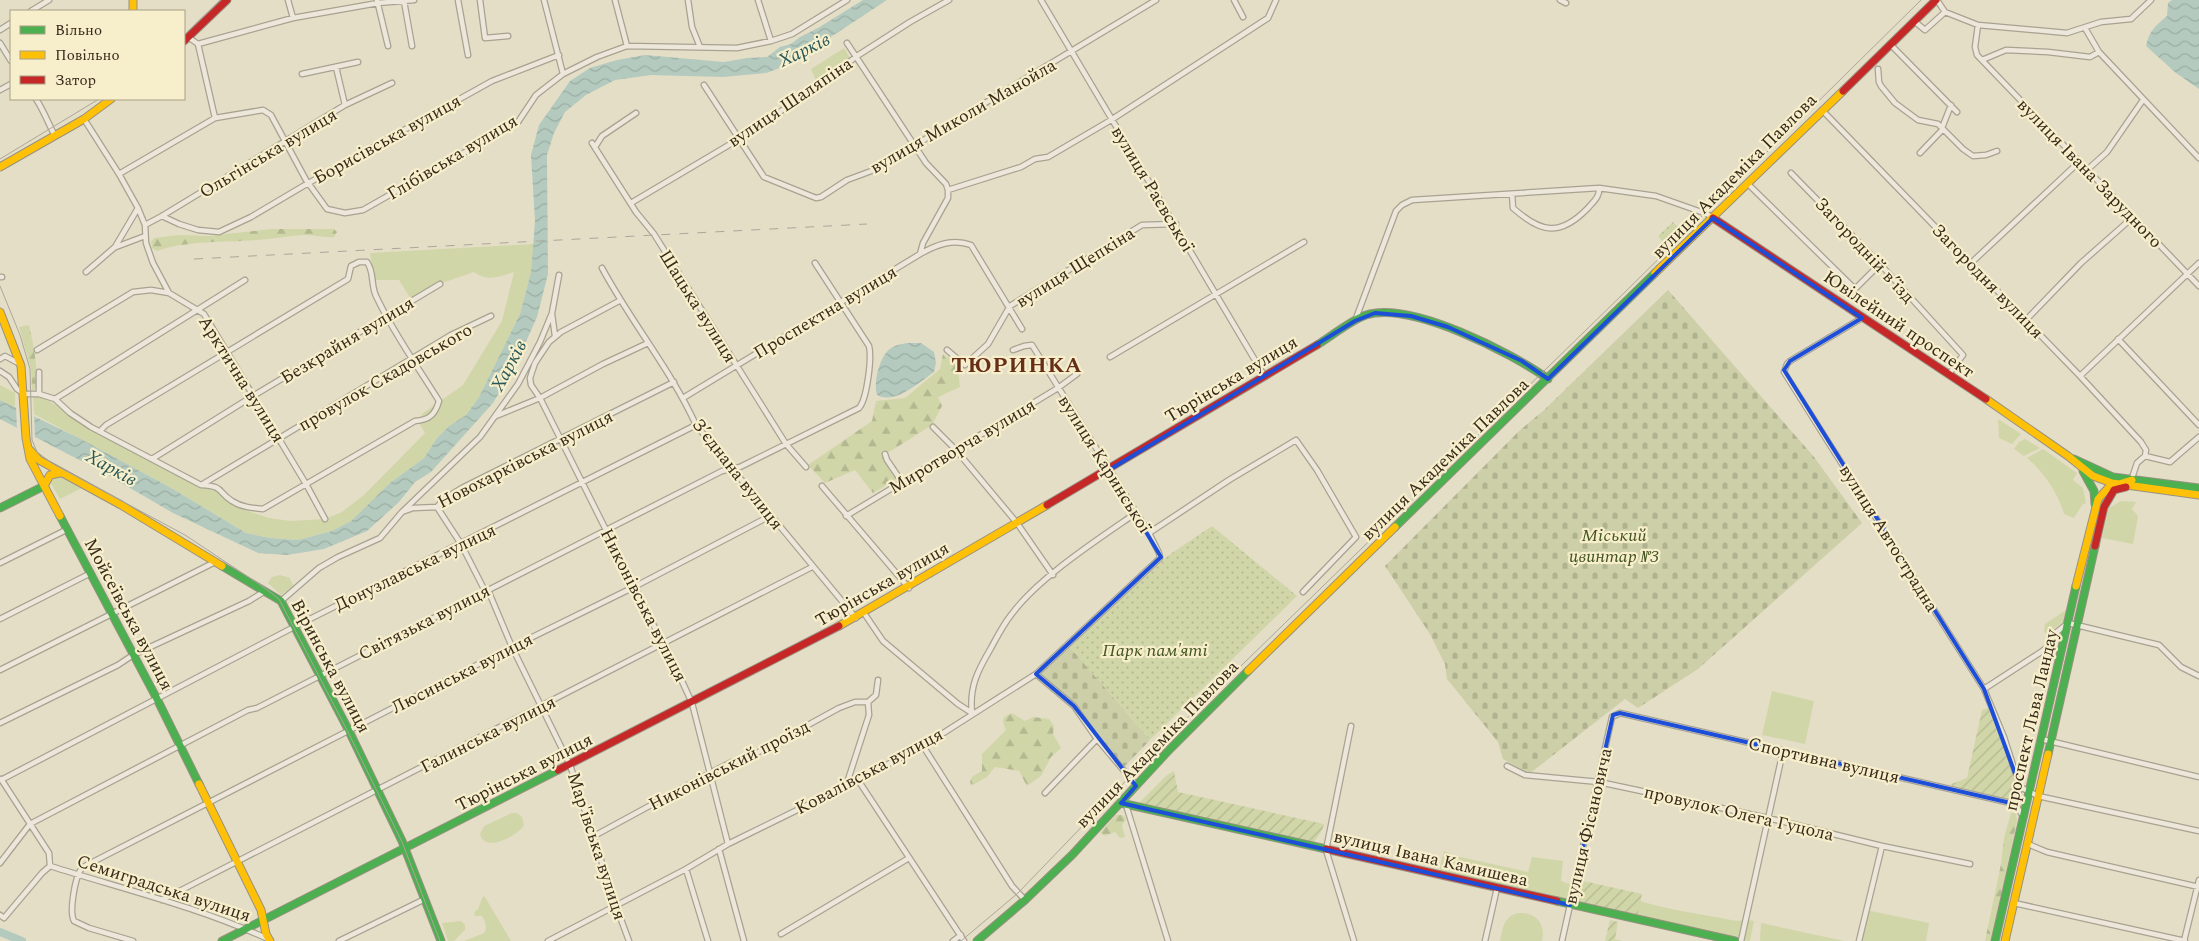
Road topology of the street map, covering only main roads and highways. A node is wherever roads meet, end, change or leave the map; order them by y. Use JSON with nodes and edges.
{"nodes":[{"id":1,"x":227,"y":0,"type":"edge"},
{"id":2,"x":1937,"y":0,"type":"edge"},
{"id":3,"x":186,"y":39,"type":"edge"},
{"id":4,"x":110,"y":100,"type":"edge"},
{"id":5,"x":0,"y":167,"type":"edge"},
{"id":6,"x":1713,"y":218,"type":"junction"},
{"id":7,"x":0,"y":312,"type":"edge"},
{"id":8,"x":1548,"y":379,"type":"junction"},
{"id":9,"x":26,"y":439,"type":"junction"},
{"id":10,"x":2068,"y":456,"type":"junction"},
{"id":11,"x":2082,"y":469,"type":"junction"},
{"id":12,"x":2093,"y":469,"type":"junction"},
{"id":13,"x":60,"y":473,"type":"junction"},
{"id":14,"x":2100,"y":480,"type":"junction"},
{"id":15,"x":2112,"y":483,"type":"junction"},
{"id":16,"x":2131,"y":483,"type":"junction"},
{"id":17,"x":44,"y":486,"type":"junction"},
{"id":18,"x":2199,"y":488,"type":"edge"},
{"id":19,"x":2103,"y":490,"type":"junction"},
{"id":20,"x":2199,"y":495,"type":"edge"},
{"id":21,"x":2095,"y":505,"type":"junction"},
{"id":22,"x":0,"y":508,"type":"edge"},
{"id":23,"x":2104,"y":508,"type":"junction"},
{"id":24,"x":1124,"y":804,"type":"junction"},
{"id":25,"x":405,"y":849,"type":"junction"},
{"id":26,"x":263,"y":921,"type":"junction"},
{"id":27,"x":270,"y":940,"type":"edge"},
{"id":28,"x":222,"y":941,"type":"edge"},
{"id":29,"x":441,"y":941,"type":"edge"},
{"id":30,"x":977,"y":941,"type":"edge"},
{"id":31,"x":1734,"y":941,"type":"edge"},
{"id":32,"x":1995,"y":941,"type":"edge"},
{"id":33,"x":2005,"y":941,"type":"edge"}],
"edges":[{"from":1,"to":3,"type":"main road"},
{"from":2,"to":6,"type":"main road","name":"вулиця Академіка Павлова"},
{"from":4,"to":5,"type":"main road"},
{"from":6,"to":8,"type":"main road","name":"вулиця Академіка Павлова"},
{"from":6,"to":10,"type":"main road","name":"Ювілейний проспект"},
{"from":7,"to":9,"type":"main road","name":"Мойсеївська вулиця"},
{"from":8,"to":24,"type":"main road","name":"вулиця Академіка Павлова"},
{"from":8,"to":25,"type":"main road","name":"Тюрінська вулиця"},
{"from":9,"to":13,"type":"main road","name":"Віринська вулиця"},
{"from":9,"to":17,"type":"main road","name":"Мойсеївська вулиця"},
{"from":10,"to":11,"type":"main road","name":"Ювілейний проспект"},
{"from":10,"to":12,"type":"main road","name":"Ювілейний проспект"},
{"from":11,"to":14,"type":"main road","name":"Ювілейний проспект"},
{"from":11,"to":21,"type":"main road"},
{"from":12,"to":14,"type":"main road"},
{"from":12,"to":16,"type":"main road","name":"Ювілейний проспект"},
{"from":13,"to":17,"type":"main road"},
{"from":13,"to":25,"type":"main road","name":"Віринська вулиця"},
{"from":14,"to":15,"type":"main road","name":"Ювілейний проспект"},
{"from":14,"to":19,"type":"main road"},
{"from":15,"to":16,"type":"main road","name":"Ювілейний проспект"},
{"from":15,"to":19,"type":"main road"},
{"from":16,"to":18,"type":"main road","name":"Ювілейний проспект"},
{"from":16,"to":20,"type":"main road","name":"Ювілейний проспект"},
{"from":16,"to":23,"type":"main road"},
{"from":17,"to":22,"type":"main road"},
{"from":17,"to":26,"type":"main road","name":"Мойсеївська вулиця"},
{"from":19,"to":21,"type":"main road"},
{"from":19,"to":23,"type":"main road"},
{"from":21,"to":32,"type":"main road","name":"проспект Льва Ландау"},
{"from":23,"to":33,"type":"main road","name":"проспект Льва Ландау"},
{"from":24,"to":30,"type":"main road","name":"вулиця Академіка Павлова"},
{"from":24,"to":31,"type":"main road","name":"вулиця Івана Камишева"},
{"from":25,"to":26,"type":"main road","name":"Тюрінська вулиця"},
{"from":25,"to":29,"type":"main road","name":"Віринська вулиця"},
{"from":26,"to":27,"type":"main road","name":"Семиградська вулиця"},
{"from":26,"to":28,"type":"main road","name":"Тюрінська вулиця"}]}
